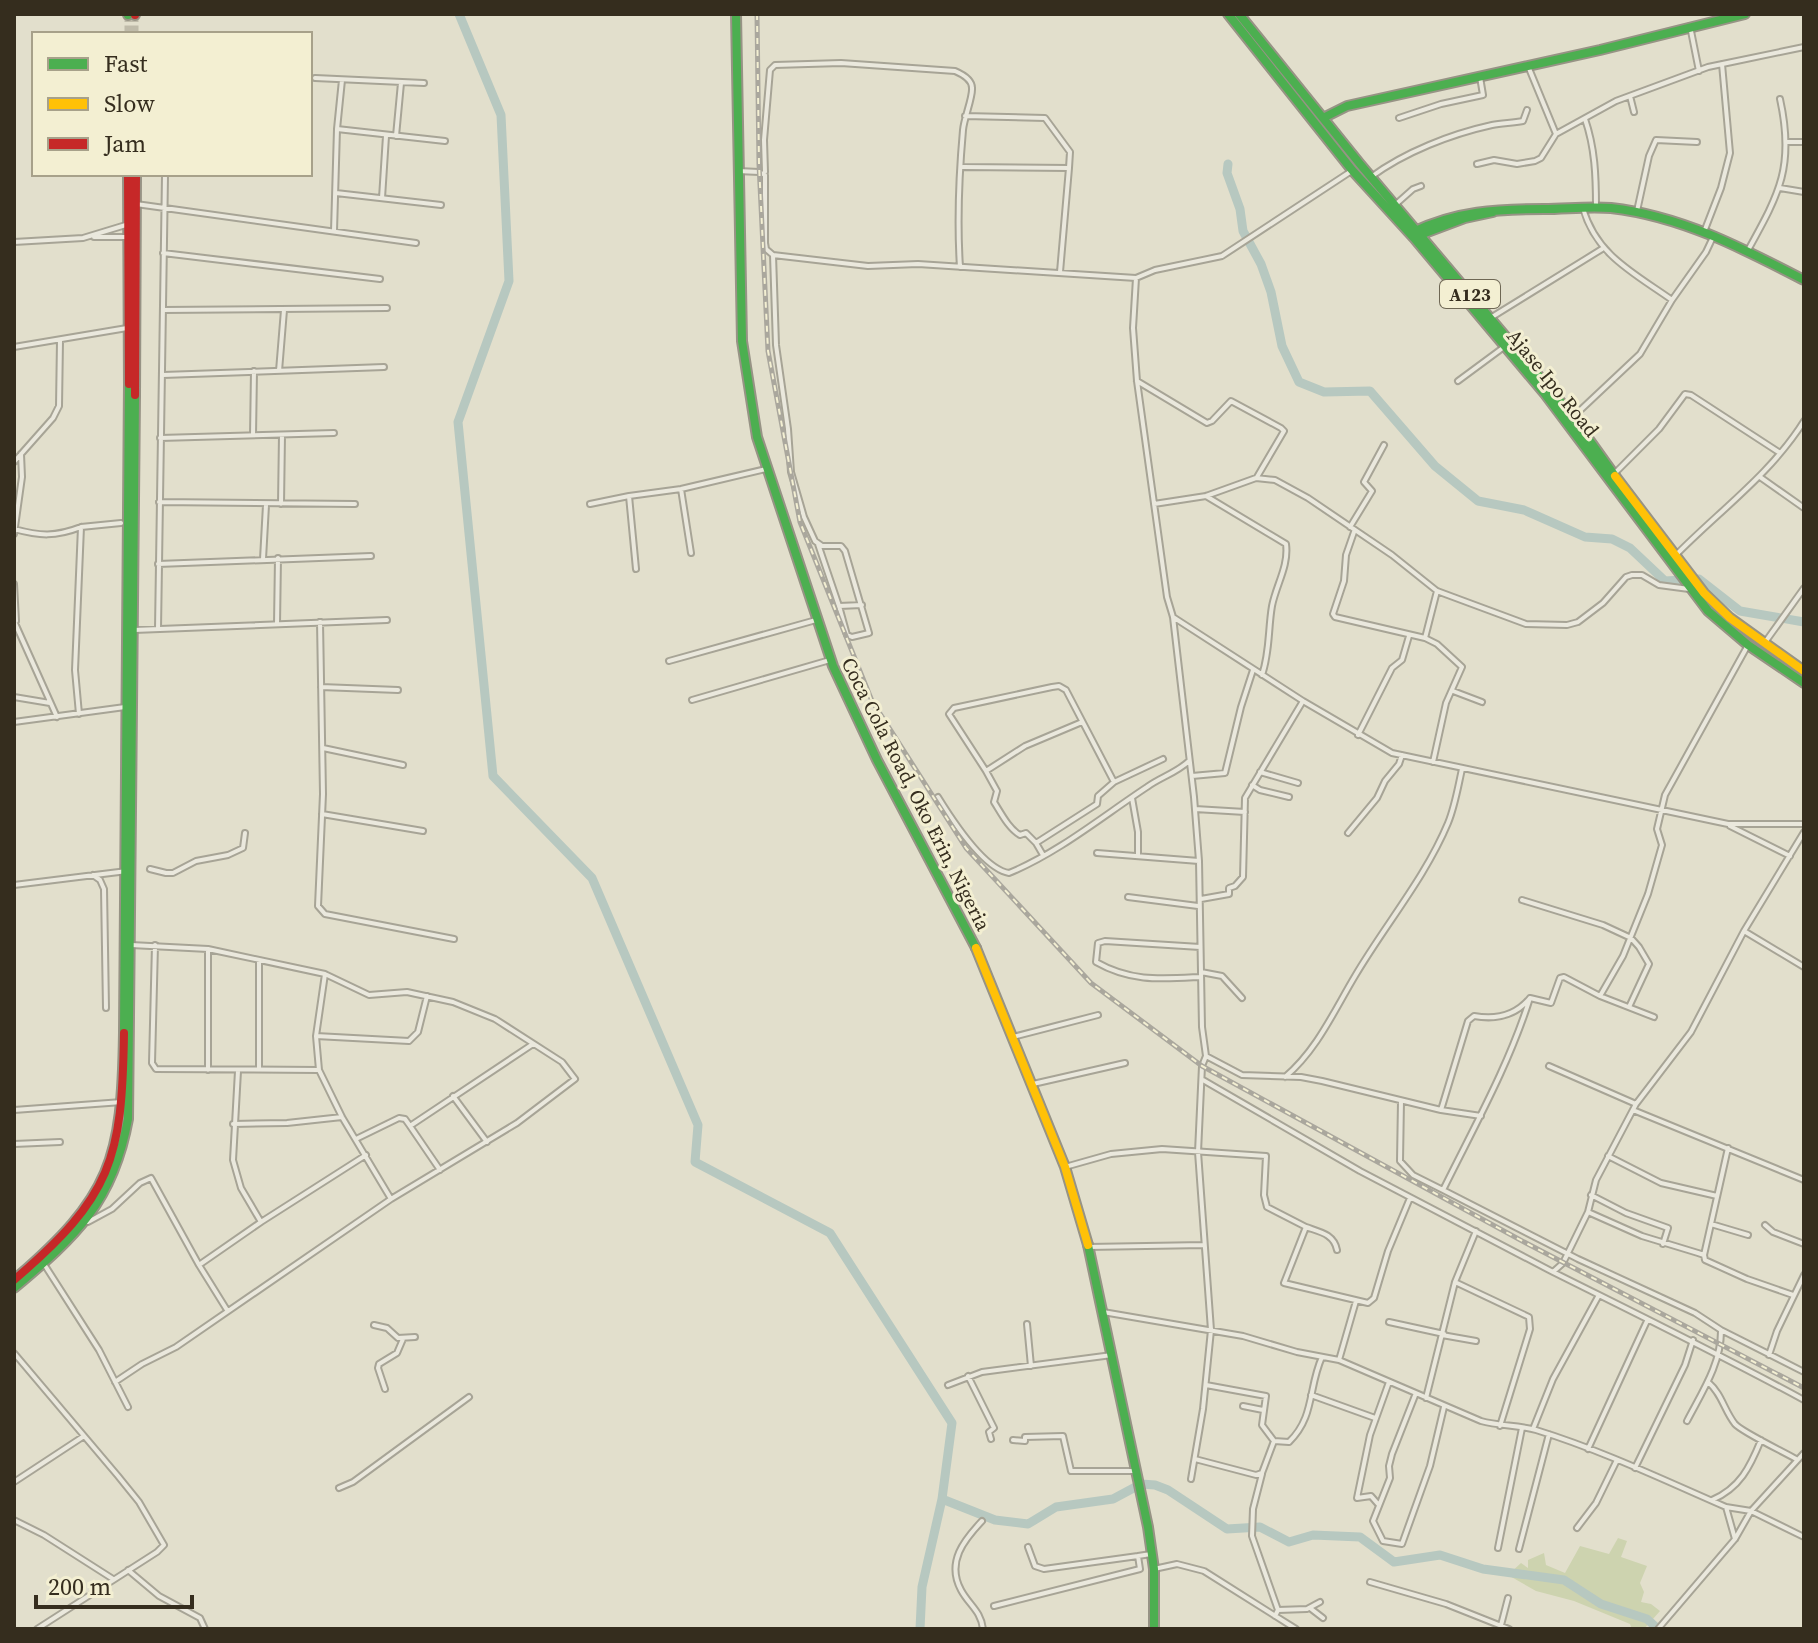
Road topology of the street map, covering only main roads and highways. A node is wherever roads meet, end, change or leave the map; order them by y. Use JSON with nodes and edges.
{"nodes":[{"id":1,"x":736,"y":14,"type":"edge"},
{"id":2,"x":1228,"y":14,"type":"edge"},
{"id":3,"x":1239,"y":14,"type":"edge"},
{"id":4,"x":1745,"y":14,"type":"edge"},
{"id":5,"x":1323,"y":118,"type":"junction"},
{"id":6,"x":1356,"y":167,"type":"junction"},
{"id":7,"x":128,"y":176,"type":"edge"},
{"id":8,"x":136,"y":176,"type":"edge"},
{"id":9,"x":1415,"y":234,"type":"junction"},
{"id":10,"x":132,"y":237,"type":"junction"},
{"id":11,"x":1804,"y":280,"type":"edge"},
{"id":12,"x":131,"y":327,"type":"junction"},
{"id":13,"x":1596,"y":456,"type":"junction"},
{"id":14,"x":1691,"y":584,"type":"junction"},
{"id":15,"x":1803,"y":668,"type":"edge"},
{"id":16,"x":1804,"y":683,"type":"edge"},
{"id":17,"x":129,"y":871,"type":"junction"},
{"id":18,"x":15,"y":1277,"type":"edge"},
{"id":19,"x":14,"y":1288,"type":"edge"},
{"id":20,"x":1154,"y":1629,"type":"edge"}],
"edges":[{"from":1,"to":20,"type":"main road","name":"Coca Cola Road, Oko Erin, Nigeria"},
{"from":2,"to":6,"type":"main road","name":"Ajase Ipo Road","number":"A123"},
{"from":3,"to":5,"type":"main road","name":"Ajase Ipo Road","number":"A123"},
{"from":4,"to":5,"type":"main road"},
{"from":5,"to":6,"type":"main road","name":"Ajase Ipo Road","number":"A123"},
{"from":6,"to":9,"type":"main road","name":"Ajase Ipo Road","number":"A123"},
{"from":6,"to":9,"type":"main road","name":"Ajase Ipo Road","number":"A123"},
{"from":7,"to":10,"type":"main road"},
{"from":8,"to":10,"type":"main road"},
{"from":9,"to":11,"type":"main road"},
{"from":9,"to":13,"type":"main road","name":"Ajase Ipo Road","number":"A123"},
{"from":9,"to":13,"type":"main road","name":"Ajase Ipo Road","number":"A123"},
{"from":10,"to":12,"type":"main road"},
{"from":12,"to":17,"type":"main road"},
{"from":12,"to":17,"type":"main road"},
{"from":13,"to":14,"type":"main road","name":"Ajase Ipo Road","number":"A123"},
{"from":13,"to":14,"type":"main road","name":"Ajase Ipo Road","number":"A123"},
{"from":14,"to":15,"type":"main road","name":"Ajase Ipo Road","number":"A123"},
{"from":14,"to":16,"type":"main road","name":"Ajase Ipo Road","number":"A123"},
{"from":17,"to":18,"type":"main road"},
{"from":17,"to":19,"type":"main road"}]}
